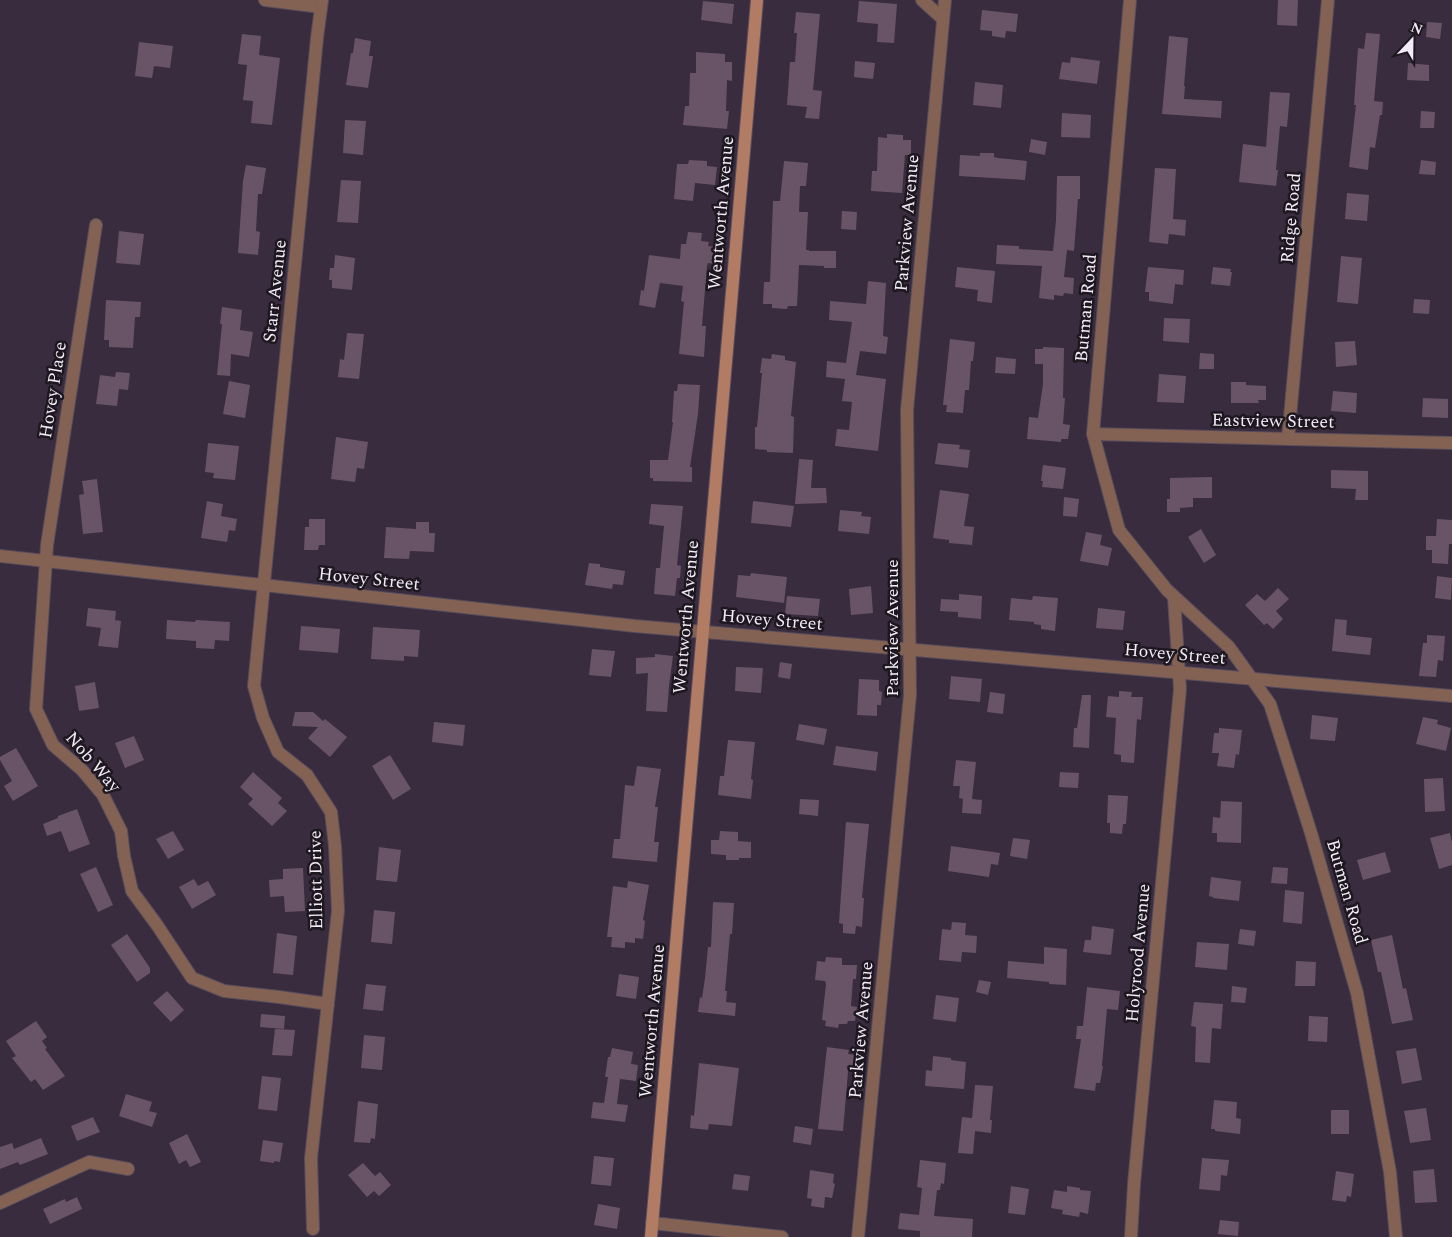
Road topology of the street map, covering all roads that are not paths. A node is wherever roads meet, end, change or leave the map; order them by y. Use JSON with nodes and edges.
{"nodes":[{"id":1,"x":265,"y":0,"type":"edge"},
{"id":2,"x":757,"y":0,"type":"edge"},
{"id":3,"x":922,"y":0,"type":"edge"},
{"id":4,"x":945,"y":0,"type":"edge"},
{"id":5,"x":1130,"y":0,"type":"edge"},
{"id":6,"x":1328,"y":0,"type":"edge"},
{"id":7,"x":322,"y":4,"type":"edge"},
{"id":8,"x":943,"y":19,"type":"junction"},
{"id":9,"x":96,"y":225,"type":"dead end"},
{"id":10,"x":1093,"y":434,"type":"junction"},
{"id":11,"x":1288,"y":439,"type":"junction"},
{"id":12,"x":1452,"y":443,"type":"edge"},
{"id":13,"x":0,"y":556,"type":"edge"},
{"id":14,"x":46,"y":561,"type":"junction"},
{"id":15,"x":264,"y":585,"type":"junction"},
{"id":16,"x":1174,"y":597,"type":"junction"},
{"id":17,"x":703,"y":632,"type":"junction"},
{"id":18,"x":910,"y":649,"type":"junction"},
{"id":19,"x":1178,"y":672,"type":"junction"},
{"id":20,"x":1252,"y":678,"type":"junction"},
{"id":21,"x":1452,"y":696,"type":"edge"},
{"id":22,"x":328,"y":1004,"type":"junction"},
{"id":23,"x":128,"y":1169,"type":"dead end"},
{"id":24,"x":0,"y":1203,"type":"edge"},
{"id":25,"x":652,"y":1223,"type":"junction"},
{"id":26,"x":313,"y":1229,"type":"dead end"},
{"id":27,"x":651,"y":1237,"type":"edge"},
{"id":28,"x":782,"y":1237,"type":"edge"},
{"id":29,"x":858,"y":1237,"type":"edge"},
{"id":30,"x":1131,"y":1237,"type":"edge"},
{"id":31,"x":1396,"y":1237,"type":"edge"}],
"edges":[{"from":1,"to":7,"type":"street"},
{"from":2,"to":17,"type":"street","name":"Wentworth Avenue"},
{"from":3,"to":8,"type":"street"},
{"from":4,"to":8,"type":"street","name":"Parkview Avenue"},
{"from":5,"to":10,"type":"street","name":"Butman Road"},
{"from":6,"to":11,"type":"street","name":"Ridge Road"},
{"from":7,"to":15,"type":"street","name":"Starr Avenue"},
{"from":8,"to":18,"type":"street","name":"Parkview Avenue"},
{"from":9,"to":14,"type":"street","name":"Hovey Place"},
{"from":10,"to":11,"type":"street","name":"Eastview Street"},
{"from":10,"to":16,"type":"street","name":"Butman Road"},
{"from":11,"to":12,"type":"street","name":"Eastview Street"},
{"from":13,"to":14,"type":"street","name":"Hovey Street"},
{"from":14,"to":15,"type":"street","name":"Hovey Street"},
{"from":14,"to":22,"type":"street","name":"Nob Way"},
{"from":15,"to":17,"type":"street","name":"Hovey Street"},
{"from":15,"to":22,"type":"street","name":"Elliott Drive"},
{"from":16,"to":19,"type":"street"},
{"from":16,"to":20,"type":"street","name":"Butman Road"},
{"from":17,"to":18,"type":"street","name":"Hovey Street"},
{"from":17,"to":25,"type":"street","name":"Wentworth Avenue"},
{"from":18,"to":19,"type":"street","name":"Hovey Street"},
{"from":18,"to":29,"type":"street","name":"Parkview Avenue"},
{"from":19,"to":20,"type":"street","name":"Hovey Street"},
{"from":19,"to":30,"type":"street","name":"Holyrood Avenue"},
{"from":20,"to":21,"type":"street","name":"Hovey Street"},
{"from":20,"to":31,"type":"street","name":"Butman Road"},
{"from":22,"to":26,"type":"street","name":"Elliott Drive"},
{"from":23,"to":24,"type":"street"},
{"from":25,"to":27,"type":"street","name":"Wentworth Avenue"},
{"from":25,"to":28,"type":"street"}]}
